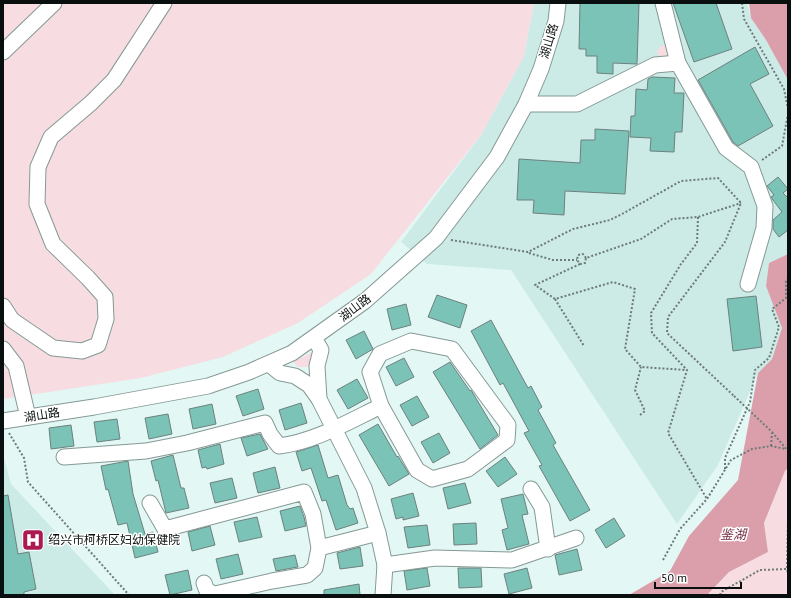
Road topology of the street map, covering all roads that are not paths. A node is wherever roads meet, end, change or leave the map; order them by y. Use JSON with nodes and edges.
{"nodes":[{"id":1,"x":54,"y":3,"type":"edge"},
{"id":2,"x":164,"y":3,"type":"edge"},
{"id":3,"x":558,"y":3,"type":"edge"},
{"id":4,"x":663,"y":3,"type":"edge"},
{"id":5,"x":3,"y":52,"type":"edge"},
{"id":6,"x":678,"y":63,"type":"junction"},
{"id":7,"x":526,"y":104,"type":"junction"},
{"id":8,"x":748,"y":284,"type":"dead end"},
{"id":9,"x":3,"y":306,"type":"edge"},
{"id":10,"x":314,"y":338,"type":"junction"},
{"id":11,"x":3,"y":349,"type":"edge"},
{"id":12,"x":268,"y":364,"type":"junction"},
{"id":13,"x":320,"y":399,"type":"junction"},
{"id":14,"x":381,"y":406,"type":"junction"},
{"id":15,"x":28,"y":417,"type":"junction"},
{"id":16,"x":5,"y":425,"type":"edge"},
{"id":17,"x":334,"y":429,"type":"junction"},
{"id":18,"x":64,"y":457,"type":"dead end"},
{"id":19,"x":531,"y":489,"type":"dead end"},
{"id":20,"x":150,"y":503,"type":"dead end"},
{"id":21,"x":378,"y":533,"type":"junction"},
{"id":22,"x":576,"y":538,"type":"dead end"},
{"id":23,"x":318,"y":548,"type":"junction"},
{"id":24,"x":548,"y":549,"type":"junction"},
{"id":25,"x":385,"y":565,"type":"junction"},
{"id":26,"x":204,"y":583,"type":"dead end"},
{"id":27,"x":383,"y":595,"type":"edge"}],
"edges":[{"from":1,"to":5,"type":"street"},
{"from":2,"to":9,"type":"street"},
{"from":3,"to":7,"type":"street","name":"湖山路"},
{"from":4,"to":6,"type":"street"},
{"from":6,"to":7,"type":"street"},
{"from":6,"to":8,"type":"street"},
{"from":7,"to":10,"type":"street","name":"湖山路"},
{"from":10,"to":12,"type":"street","name":"湖山路"},
{"from":10,"to":13,"type":"street"},
{"from":11,"to":15,"type":"street"},
{"from":12,"to":13,"type":"street"},
{"from":12,"to":15,"type":"street","name":"湖山路"},
{"from":13,"to":17,"type":"street"},
{"from":14,"to":14,"type":"street"},
{"from":14,"to":17,"type":"street"},
{"from":15,"to":16,"type":"street","name":"湖山路"},
{"from":17,"to":18,"type":"street"},
{"from":17,"to":21,"type":"street"},
{"from":19,"to":24,"type":"street"},
{"from":20,"to":23,"type":"street"},
{"from":21,"to":23,"type":"street"},
{"from":21,"to":25,"type":"street"},
{"from":22,"to":24,"type":"street"},
{"from":23,"to":26,"type":"street"},
{"from":24,"to":25,"type":"street"},
{"from":25,"to":27,"type":"street"}]}
